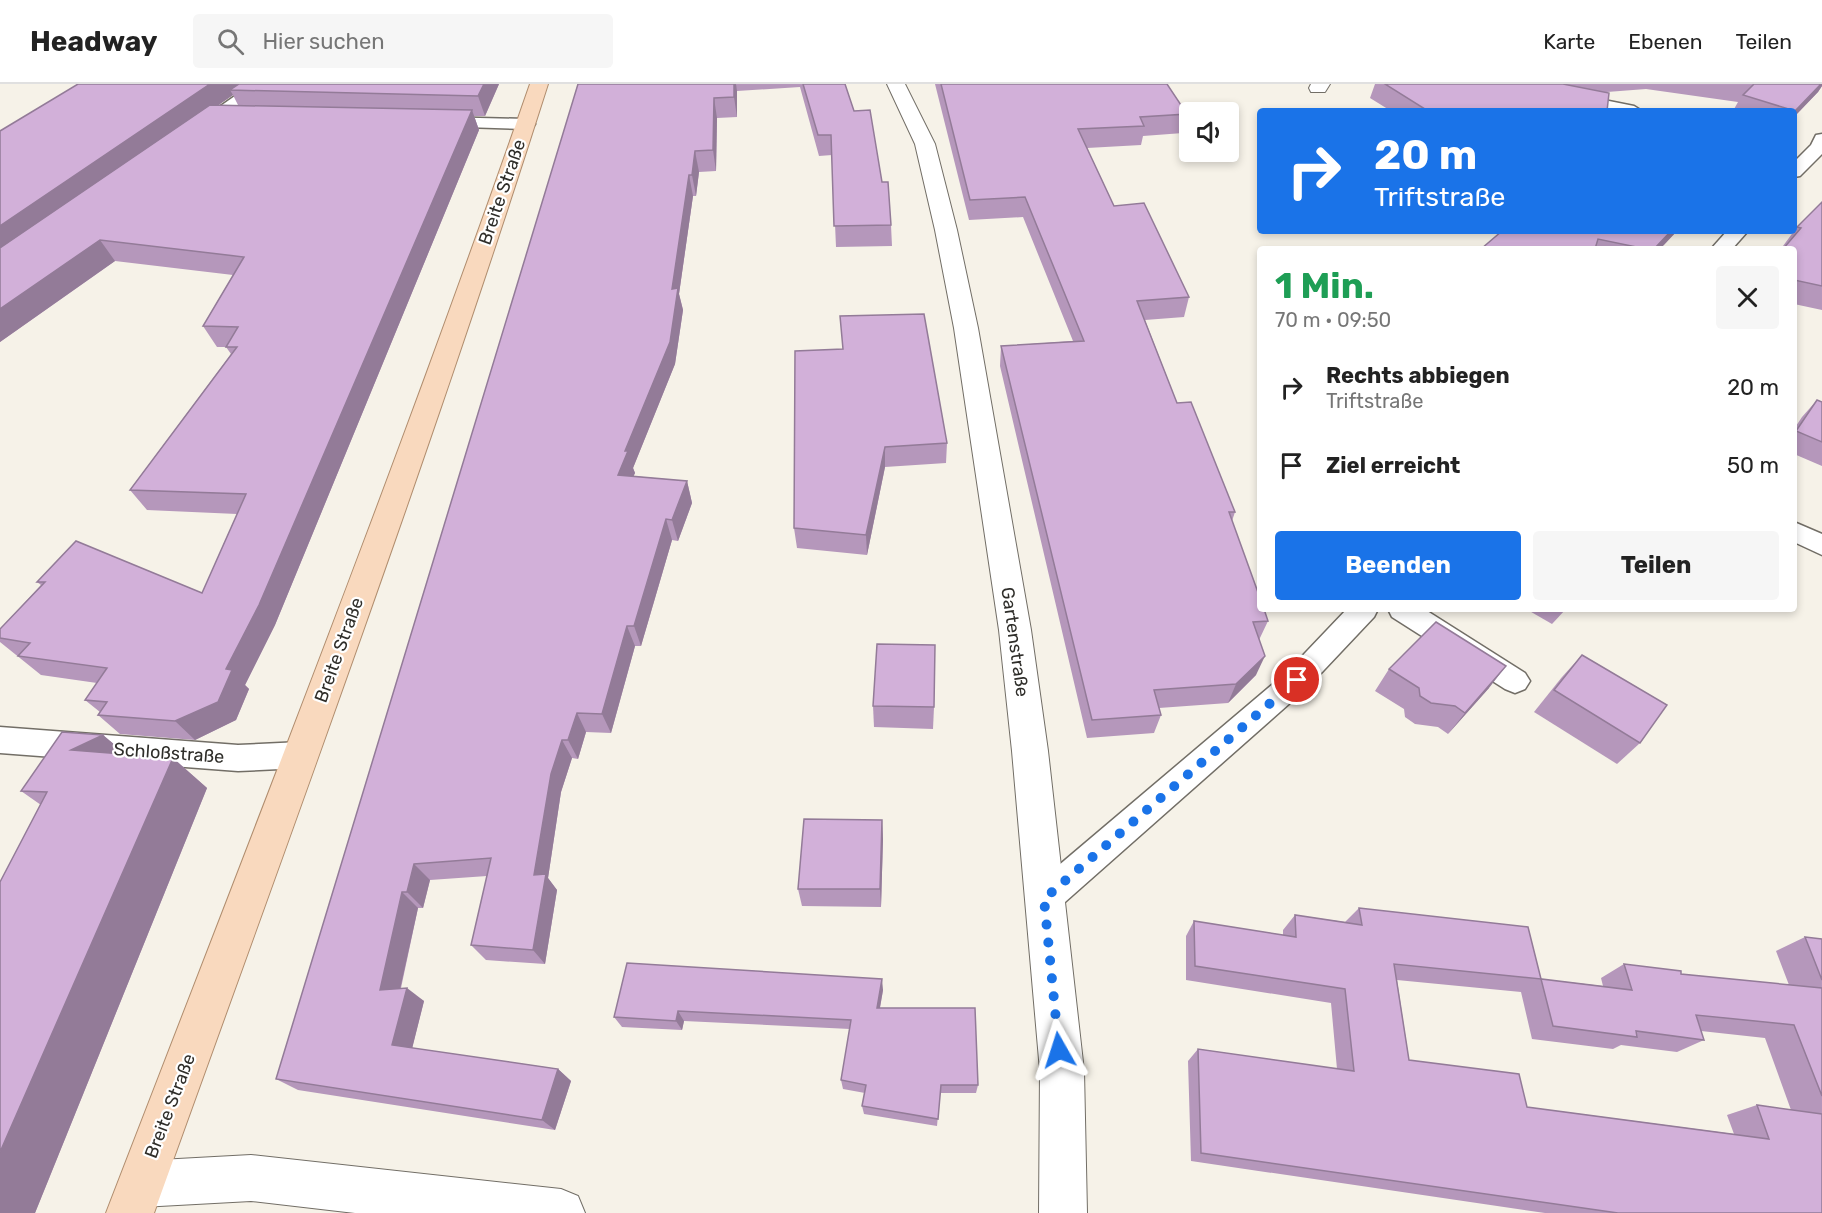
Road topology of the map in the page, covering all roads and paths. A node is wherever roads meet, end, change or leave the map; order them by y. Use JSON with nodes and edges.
{"nodes":[{"id":1,"x":263,"y":84,"type":"edge"},
{"id":2,"x":539,"y":84,"type":"edge"},
{"id":3,"x":896,"y":84,"type":"edge"},
{"id":4,"x":1553,"y":95,"type":"edge"},
{"id":5,"x":1619,"y":108,"type":"edge"},
{"id":6,"x":218,"y":117,"type":"junction"},
{"id":7,"x":241,"y":117,"type":"edge"},
{"id":8,"x":418,"y":121,"type":"edge"},
{"id":9,"x":526,"y":124,"type":"junction"},
{"id":10,"x":189,"y":136,"type":"edge"},
{"id":11,"x":1816,"y":145,"type":"edge"},
{"id":12,"x":1797,"y":168,"type":"edge"},
{"id":13,"x":1735,"y":234,"type":"edge"},
{"id":14,"x":1724,"y":246,"type":"edge"},
{"id":15,"x":1797,"y":532,"type":"edge"},
{"id":16,"x":1822,"y":545,"type":"edge"},
{"id":17,"x":1361,"y":612,"type":"edge"},
{"id":18,"x":1407,"y":612,"type":"edge"},
{"id":19,"x":1515,"y":681,"type":"dead end"},
{"id":20,"x":0,"y":740,"type":"edge"},
{"id":21,"x":301,"y":754,"type":"junction"},
{"id":22,"x":1044,"y":899,"type":"junction"},
{"id":23,"x":136,"y":1199,"type":"edge"},
{"id":24,"x":561,"y":1213,"type":"edge"},
{"id":25,"x":1063,"y":1213,"type":"edge"}],
"edges":[{"from":1,"to":6,"type":"lane"},
{"from":2,"to":9,"type":"main road","name":"Breite Straße"},
{"from":3,"to":22,"type":"street","name":"Gartenstraße"},
{"from":4,"to":5,"type":"lane"},
{"from":6,"to":7,"type":"lane"},
{"from":6,"to":10,"type":"lane"},
{"from":8,"to":9,"type":"lane"},
{"from":9,"to":21,"type":"main road","name":"Breite Straße"},
{"from":11,"to":12,"type":"lane"},
{"from":13,"to":14,"type":"lane"},
{"from":15,"to":16,"type":"lane"},
{"from":17,"to":22,"type":"lane"},
{"from":18,"to":19,"type":"lane"},
{"from":20,"to":21,"type":"lane","name":"Schloßstraße"},
{"from":21,"to":23,"type":"main road","name":"Breite Straße"},
{"from":22,"to":25,"type":"street","name":"Gartenstraße"},
{"from":23,"to":24,"type":"street"}]}
